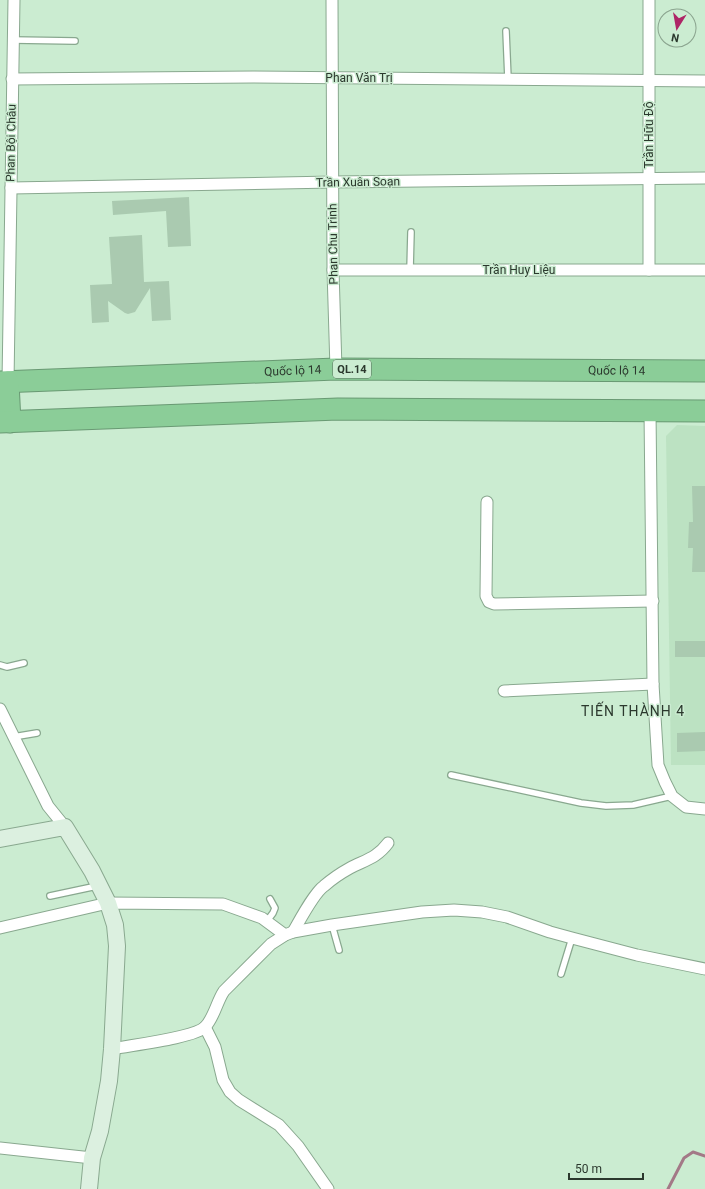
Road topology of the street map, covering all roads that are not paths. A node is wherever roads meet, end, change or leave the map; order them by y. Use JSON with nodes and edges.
{"nodes":[{"id":1,"x":14,"y":0,"type":"edge"},
{"id":2,"x":332,"y":0,"type":"edge"},
{"id":3,"x":649,"y":0,"type":"edge"},
{"id":4,"x":506,"y":31,"type":"dead end"},
{"id":5,"x":13,"y":40,"type":"junction"},
{"id":6,"x":75,"y":41,"type":"dead end"},
{"id":7,"x":332,"y":78,"type":"junction"},
{"id":8,"x":12,"y":79,"type":"junction"},
{"id":9,"x":508,"y":79,"type":"junction"},
{"id":10,"x":649,"y":80,"type":"junction"},
{"id":11,"x":705,"y":80,"type":"edge"},
{"id":12,"x":649,"y":178,"type":"junction"},
{"id":13,"x":705,"y":178,"type":"edge"},
{"id":14,"x":333,"y":182,"type":"junction"},
{"id":15,"x":10,"y":188,"type":"junction"},
{"id":16,"x":411,"y":232,"type":"dead end"},
{"id":17,"x":333,"y":270,"type":"junction"},
{"id":18,"x":410,"y":270,"type":"junction"},
{"id":19,"x":649,"y":270,"type":"junction"},
{"id":20,"x":705,"y":270,"type":"edge"},
{"id":21,"x":336,"y":369,"type":"junction"},
{"id":22,"x":705,"y":371,"type":"edge"},
{"id":23,"x":4,"y":382,"type":"edge"},
{"id":24,"x":650,"y":410,"type":"junction"},
{"id":25,"x":705,"y":411,"type":"edge"},
{"id":26,"x":5,"y":422,"type":"edge"},
{"id":27,"x":487,"y":502,"type":"dead end"},
{"id":28,"x":653,"y":601,"type":"junction"},
{"id":29,"x":24,"y":663,"type":"dead end"},
{"id":30,"x":0,"y":665,"type":"edge"},
{"id":31,"x":653,"y":684,"type":"junction"},
{"id":32,"x":504,"y":691,"type":"dead end"},
{"id":33,"x":0,"y":709,"type":"edge"},
{"id":34,"x":37,"y":733,"type":"dead end"},
{"id":35,"x":13,"y":737,"type":"junction"},
{"id":36,"x":451,"y":775,"type":"dead end"},
{"id":37,"x":672,"y":796,"type":"junction"},
{"id":38,"x":705,"y":809,"type":"edge"},
{"id":39,"x":65,"y":827,"type":"junction"},
{"id":40,"x":0,"y":839,"type":"edge"},
{"id":41,"x":388,"y":843,"type":"dead end"},
{"id":42,"x":99,"y":886,"type":"junction"},
{"id":43,"x":50,"y":896,"type":"dead end"},
{"id":44,"x":270,"y":899,"type":"dead end"},
{"id":45,"x":108,"y":904,"type":"junction"},
{"id":46,"x":267,"y":921,"type":"junction"},
{"id":47,"x":332,"y":925,"type":"junction"},
{"id":48,"x":0,"y":928,"type":"edge"},
{"id":49,"x":289,"y":933,"type":"junction"},
{"id":50,"x":572,"y":938,"type":"junction"},
{"id":51,"x":339,"y":950,"type":"dead end"},
{"id":52,"x":705,"y":969,"type":"edge"},
{"id":53,"x":561,"y":974,"type":"dead end"},
{"id":54,"x":205,"y":1027,"type":"junction"},
{"id":55,"x":112,"y":1049,"type":"junction"},
{"id":56,"x":0,"y":1148,"type":"edge"},
{"id":57,"x":92,"y":1158,"type":"junction"},
{"id":58,"x":89,"y":1189,"type":"edge"},
{"id":59,"x":328,"y":1189,"type":"edge"}],
"edges":[{"from":1,"to":5,"type":"street","name":"Phan Bội Châu"},
{"from":2,"to":7,"type":"street","name":"Phan Chu Trinh"},
{"from":3,"to":10,"type":"street","name":"Trần Hữu Độ"},
{"from":4,"to":9,"type":"lane"},
{"from":5,"to":6,"type":"lane"},
{"from":5,"to":8,"type":"street","name":"Phan Bội Châu"},
{"from":7,"to":8,"type":"street","name":"Phan Văn Trị"},
{"from":7,"to":9,"type":"street","name":"Phan Văn Trị"},
{"from":7,"to":14,"type":"street","name":"Phan Chu Trinh"},
{"from":8,"to":15,"type":"street","name":"Phan Bội Châu"},
{"from":9,"to":10,"type":"street","name":"Phan Văn Trị"},
{"from":10,"to":11,"type":"street","name":"Phan Văn Trị"},
{"from":10,"to":12,"type":"street","name":"Trần Hữu Độ"},
{"from":12,"to":13,"type":"street","name":"Trần Xuân Soạn"},
{"from":12,"to":14,"type":"street","name":"Trần Xuân Soạn"},
{"from":12,"to":19,"type":"street","name":"Trần Hữu Độ"},
{"from":14,"to":15,"type":"street","name":"Trần Xuân Soạn"},
{"from":14,"to":17,"type":"street","name":"Phan Chu Trinh"},
{"from":15,"to":23,"type":"street","name":"Phan Bội Châu"},
{"from":16,"to":18,"type":"lane"},
{"from":17,"to":18,"type":"street","name":"Trần Huy Liệu"},
{"from":17,"to":21,"type":"street","name":"Phan Chu Trinh"},
{"from":18,"to":19,"type":"street","name":"Trần Huy Liệu"},
{"from":19,"to":20,"type":"street","name":"Trần Huy Liệu"},
{"from":21,"to":22,"type":"highway","name":"Quốc lộ 14","number":"QL.14"},
{"from":21,"to":23,"type":"highway","name":"Quốc lộ 14","number":"QL.14"},
{"from":23,"to":26,"type":"highway"},
{"from":24,"to":25,"type":"highway"},
{"from":24,"to":26,"type":"highway"},
{"from":24,"to":28,"type":"street"},
{"from":27,"to":28,"type":"street"},
{"from":28,"to":31,"type":"street"},
{"from":29,"to":30,"type":"lane"},
{"from":31,"to":32,"type":"street"},
{"from":31,"to":37,"type":"street"},
{"from":33,"to":35,"type":"street"},
{"from":34,"to":35,"type":"lane"},
{"from":35,"to":39,"type":"street"},
{"from":36,"to":37,"type":"lane"},
{"from":37,"to":38,"type":"street"},
{"from":39,"to":40,"type":"street"},
{"from":39,"to":42,"type":"street"},
{"from":41,"to":49,"type":"street"},
{"from":42,"to":43,"type":"lane"},
{"from":42,"to":45,"type":"street"},
{"from":44,"to":46,"type":"lane"},
{"from":45,"to":46,"type":"street"},
{"from":45,"to":48,"type":"street"},
{"from":45,"to":55,"type":"street"},
{"from":46,"to":49,"type":"street"},
{"from":47,"to":49,"type":"street"},
{"from":47,"to":50,"type":"street"},
{"from":47,"to":51,"type":"lane"},
{"from":49,"to":54,"type":"street"},
{"from":50,"to":52,"type":"street"},
{"from":50,"to":53,"type":"lane"},
{"from":54,"to":55,"type":"street"},
{"from":54,"to":59,"type":"street"},
{"from":55,"to":57,"type":"street"},
{"from":56,"to":57,"type":"street"},
{"from":57,"to":58,"type":"street"}]}
